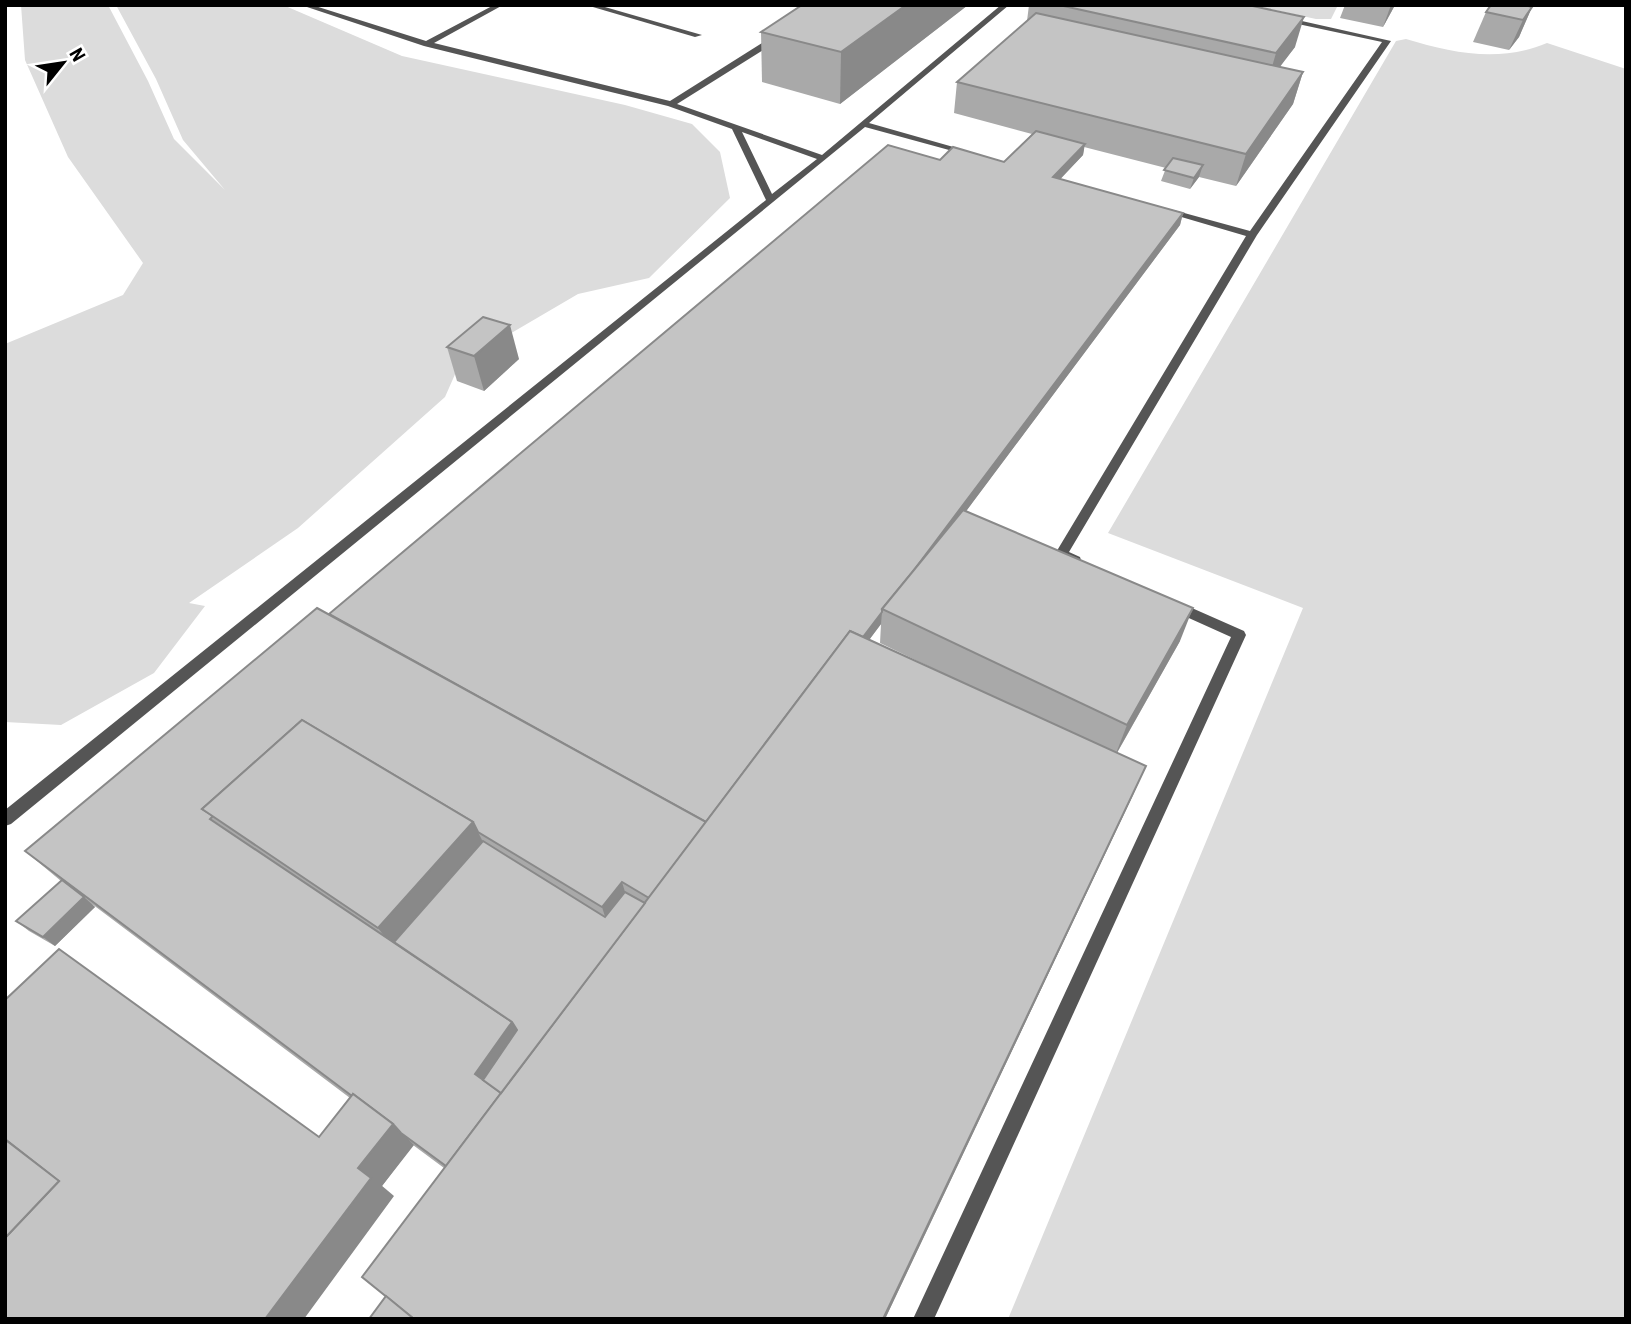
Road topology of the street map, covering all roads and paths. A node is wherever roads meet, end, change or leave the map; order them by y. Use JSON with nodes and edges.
{"nodes":[{"id":1,"x":304,"y":5,"type":"edge"},
{"id":2,"x":500,"y":5,"type":"edge"},
{"id":3,"x":589,"y":5,"type":"edge"},
{"id":4,"x":1006,"y":5,"type":"edge"},
{"id":5,"x":1278,"y":17,"type":"edge"},
{"id":6,"x":784,"y":33,"type":"edge"},
{"id":7,"x":698,"y":35,"type":"dead end"},
{"id":8,"x":427,"y":44,"type":"junction"},
{"id":9,"x":671,"y":104,"type":"junction"},
{"id":10,"x":862,"y":124,"type":"junction"},
{"id":11,"x":736,"y":128,"type":"junction"},
{"id":12,"x":823,"y":158,"type":"junction"},
{"id":13,"x":983,"y":159,"type":"edge"},
{"id":14,"x":770,"y":199,"type":"junction"},
{"id":15,"x":1158,"y":208,"type":"edge"},
{"id":16,"x":1252,"y":235,"type":"junction"},
{"id":17,"x":1087,"y":565,"type":"edge"},
{"id":18,"x":1163,"y":600,"type":"edge"},
{"id":19,"x":5,"y":819,"type":"edge"},
{"id":20,"x":923,"y":1319,"type":"edge"}],
"edges":[{"from":1,"to":8,"type":"lane"},
{"from":2,"to":8,"type":"lane"},
{"from":3,"to":7,"type":"lane"},
{"from":4,"to":10,"type":"lane"},
{"from":5,"to":16,"type":"lane"},
{"from":6,"to":9,"type":"lane"},
{"from":8,"to":9,"type":"lane"},
{"from":9,"to":11,"type":"lane"},
{"from":10,"to":12,"type":"lane"},
{"from":10,"to":13,"type":"lane"},
{"from":11,"to":12,"type":"lane"},
{"from":11,"to":14,"type":"lane"},
{"from":12,"to":14,"type":"lane"},
{"from":14,"to":19,"type":"lane"},
{"from":15,"to":16,"type":"lane"},
{"from":16,"to":17,"type":"lane"},
{"from":18,"to":20,"type":"lane"}]}
